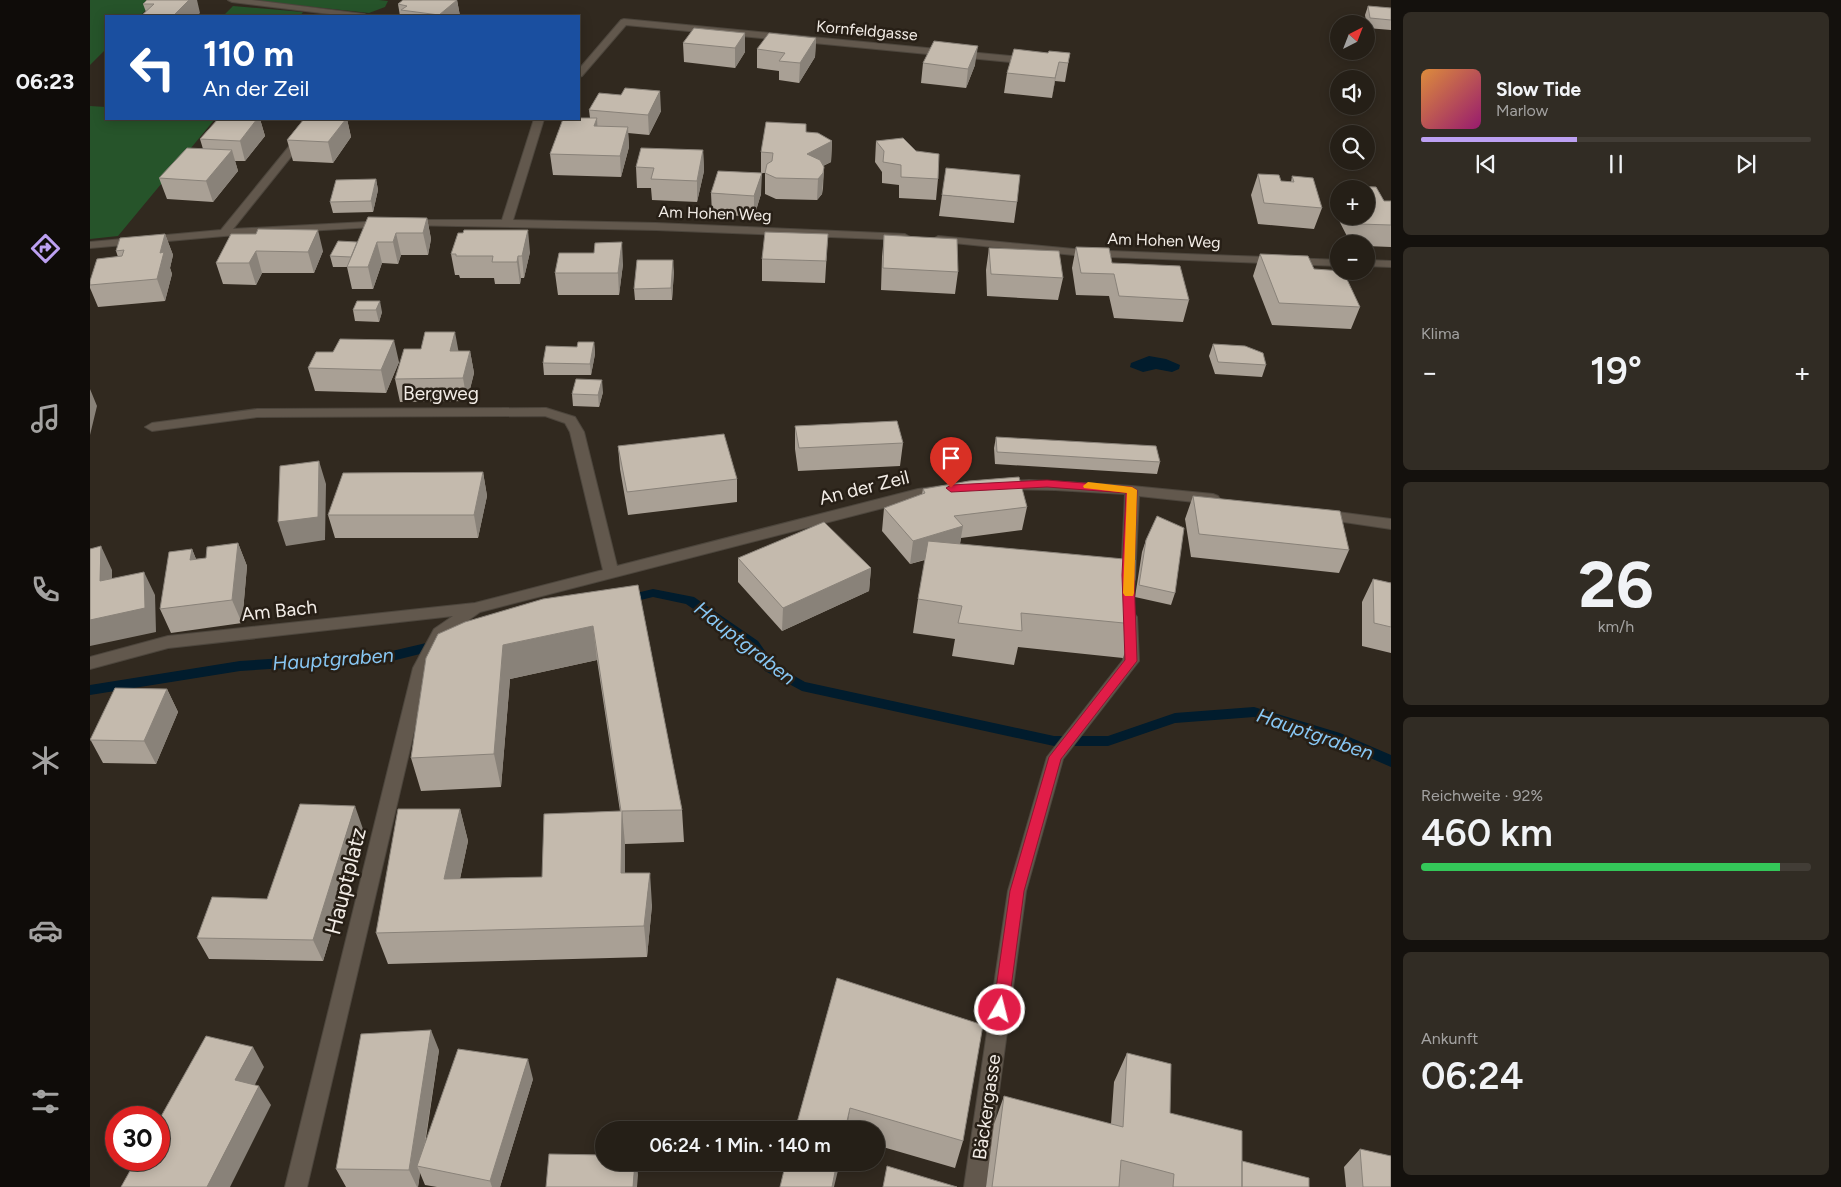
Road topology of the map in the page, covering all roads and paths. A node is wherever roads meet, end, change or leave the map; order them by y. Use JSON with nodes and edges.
{"nodes":[{"id":1,"x":232,"y":0,"type":"edge"},
{"id":2,"x":356,"y":15,"type":"edge"},
{"id":3,"x":1046,"y":62,"type":"edge"},
{"id":4,"x":580,"y":73,"type":"edge"},
{"id":5,"x":312,"y":120,"type":"edge"},
{"id":6,"x":539,"y":120,"type":"edge"},
{"id":7,"x":507,"y":222,"type":"junction"},
{"id":8,"x":224,"y":233,"type":"junction"},
{"id":9,"x":90,"y":245,"type":"edge"},
{"id":10,"x":1330,"y":263,"type":"edge"},
{"id":11,"x":1375,"y":263,"type":"edge"},
{"id":12,"x":1391,"y":264,"type":"edge"},
{"id":13,"x":152,"y":427,"type":"dead end"},
{"id":14,"x":984,"y":486,"type":"edge"},
{"id":15,"x":951,"y":488,"type":"edge"},
{"id":16,"x":1132,"y":490,"type":"junction"},
{"id":17,"x":1232,"y":502,"type":"edge"},
{"id":18,"x":1309,"y":513,"type":"edge"},
{"id":19,"x":1391,"y":524,"type":"edge"},
{"id":20,"x":611,"y":573,"type":"junction"},
{"id":21,"x":475,"y":608,"type":"junction"},
{"id":22,"x":90,"y":664,"type":"edge"},
{"id":23,"x":296,"y":1187,"type":"edge"},
{"id":24,"x":975,"y":1187,"type":"edge"}],
"edges":[{"from":1,"to":2,"type":"street"},
{"from":3,"to":4,"type":"street","name":"Kornfeldgasse"},
{"from":5,"to":8,"type":"street"},
{"from":6,"to":7,"type":"street"},
{"from":7,"to":8,"type":"street","name":"Am Hohen Weg"},
{"from":7,"to":10,"type":"street","name":"Am Hohen Weg"},
{"from":8,"to":9,"type":"street","name":"Am Hohen Weg"},
{"from":11,"to":12,"type":"street"},
{"from":13,"to":20,"type":"street","name":"Bergweg"},
{"from":14,"to":16,"type":"street"},
{"from":15,"to":20,"type":"street","name":"An der Zeil"},
{"from":16,"to":17,"type":"street"},
{"from":16,"to":24,"type":"street","name":"Bäckergasse"},
{"from":18,"to":19,"type":"street"},
{"from":20,"to":21,"type":"street","name":"An der Zeil"},
{"from":21,"to":22,"type":"street","name":"Am Bach"},
{"from":21,"to":23,"type":"street","name":"Hauptplatz"}]}
